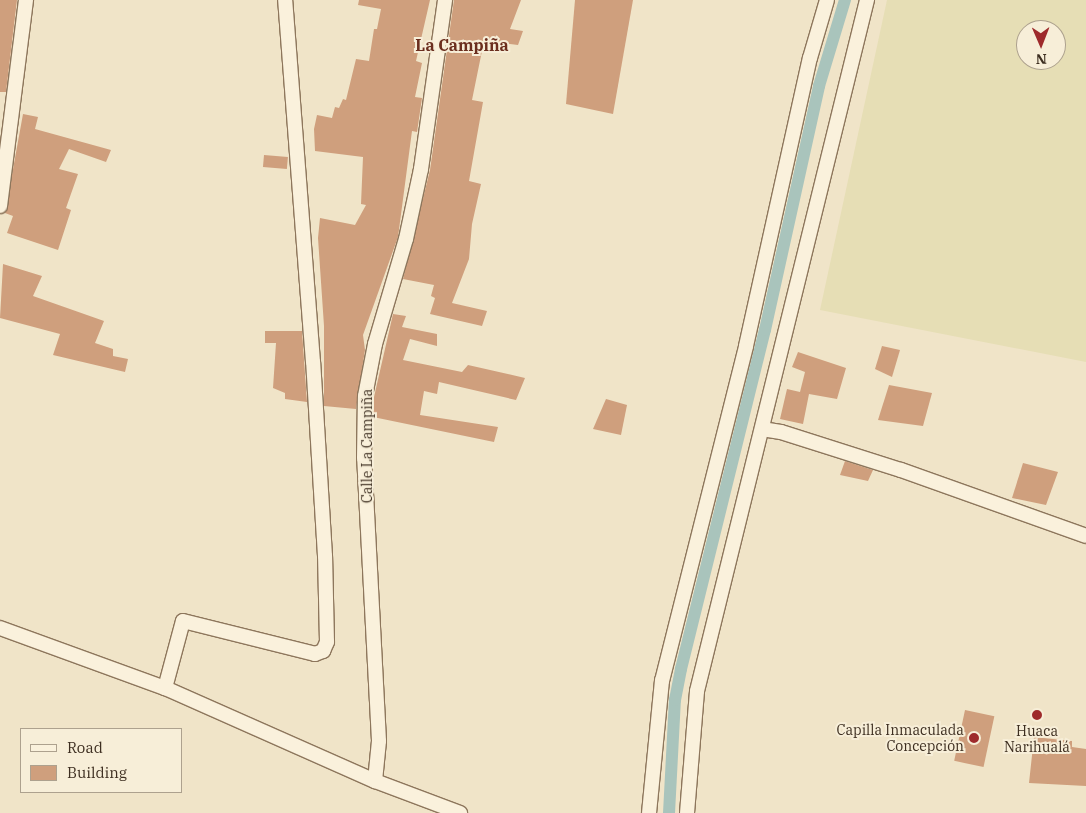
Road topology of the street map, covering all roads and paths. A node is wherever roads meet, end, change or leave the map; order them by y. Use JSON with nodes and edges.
{"nodes":[{"id":1,"x":26,"y":0,"type":"edge"},
{"id":2,"x":285,"y":0,"type":"edge"},
{"id":3,"x":445,"y":0,"type":"edge"},
{"id":4,"x":827,"y":0,"type":"edge"},
{"id":5,"x":867,"y":0,"type":"edge"},
{"id":6,"x":0,"y":206,"type":"edge"},
{"id":7,"x":762,"y":429,"type":"junction"},
{"id":8,"x":1086,"y":536,"type":"edge"},
{"id":9,"x":0,"y":628,"type":"edge"},
{"id":10,"x":166,"y":688,"type":"junction"},
{"id":11,"x":376,"y":780,"type":"junction"},
{"id":12,"x":460,"y":813,"type":"edge"},
{"id":13,"x":649,"y":813,"type":"edge"},
{"id":14,"x":687,"y":813,"type":"edge"}],
"edges":[{"from":1,"to":6,"type":"street"},
{"from":2,"to":10,"type":"street"},
{"from":3,"to":11,"type":"street","name":"Calle La Campiña"},
{"from":4,"to":13,"type":"street"},
{"from":5,"to":7,"type":"street"},
{"from":7,"to":8,"type":"street"},
{"from":7,"to":14,"type":"street"},
{"from":9,"to":10,"type":"street"},
{"from":10,"to":11,"type":"street"},
{"from":11,"to":12,"type":"street"}]}
